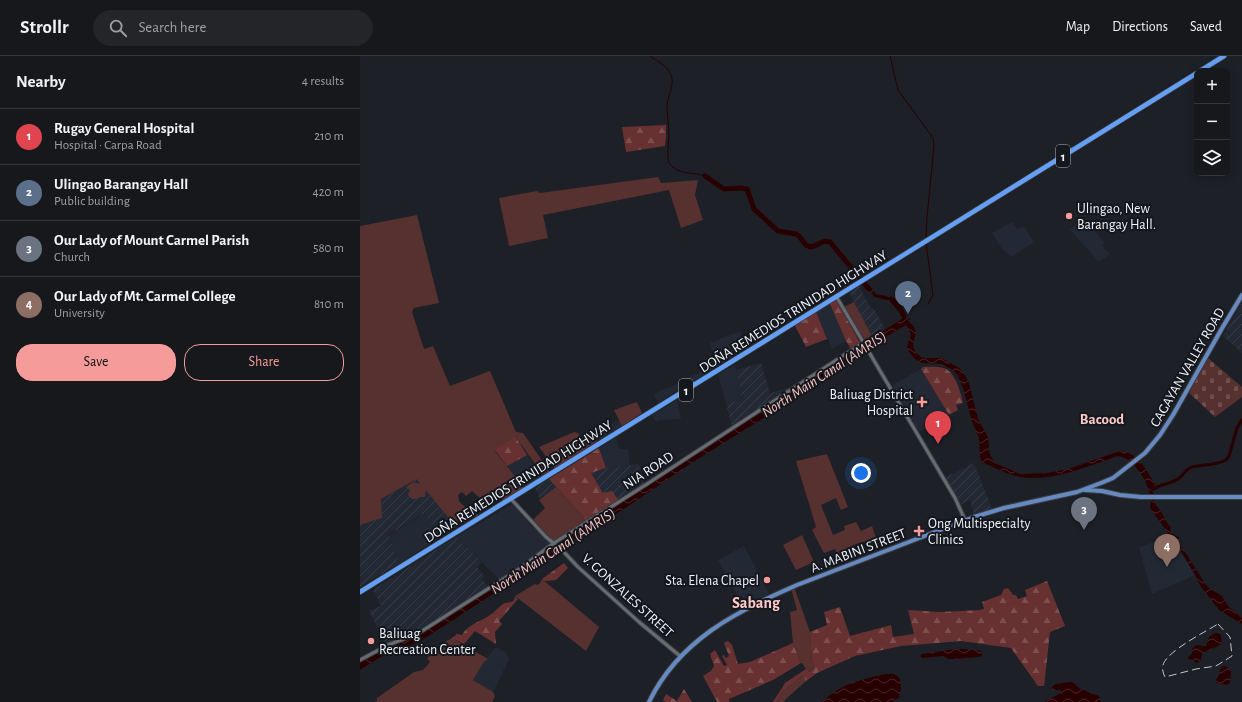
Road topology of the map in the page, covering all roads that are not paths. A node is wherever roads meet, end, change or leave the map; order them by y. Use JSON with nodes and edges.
{"nodes":[{"id":1,"x":1224,"y":56,"type":"edge"},
{"id":2,"x":1204,"y":68,"type":"edge"},
{"id":3,"x":1194,"y":74,"type":"edge"},
{"id":4,"x":1242,"y":295,"type":"edge"},
{"id":5,"x":836,"y":296,"type":"junction"},
{"id":6,"x":864,"y":343,"type":"junction"},
{"id":7,"x":1130,"y":465,"type":"joint"},
{"id":8,"x":1101,"y":483,"type":"junction"},
{"id":9,"x":1082,"y":490,"type":"junction"},
{"id":10,"x":1102,"y":491,"type":"junction"},
{"id":11,"x":1242,"y":497,"type":"edge"},
{"id":12,"x":511,"y":499,"type":"junction"},
{"id":13,"x":965,"y":520,"type":"junction"},
{"id":14,"x":555,"y":544,"type":"junction"},
{"id":15,"x":360,"y":592,"type":"edge"},
{"id":16,"x":680,"y":656,"type":"junction"},
{"id":17,"x":360,"y":660,"type":"edge"},
{"id":18,"x":649,"y":702,"type":"edge"}],
"edges":[{"from":1,"to":2,"type":"highway","name":"DOÑA REMEDIOS TRINIDAD HIGHWAY","number":"1"},
{"from":3,"to":5,"type":"highway","name":"DOÑA REMEDIOS TRINIDAD HIGHWAY","number":"1"},
{"from":4,"to":7,"type":"main road","name":"CAGAYAN VALLEY ROAD"},
{"from":5,"to":6,"type":"street"},
{"from":5,"to":12,"type":"highway","name":"DOÑA REMEDIOS TRINIDAD HIGHWAY","number":"1"},
{"from":6,"to":13,"type":"street"},
{"from":6,"to":14,"type":"street","name":"NIA ROAD"},
{"from":7,"to":8,"type":"main road","name":"A. MABINI STREET"},
{"from":8,"to":9,"type":"main road","name":"A. MABINI STREET"},
{"from":8,"to":10,"type":"main road"},
{"from":9,"to":10,"type":"main road"},
{"from":9,"to":13,"type":"main road","name":"A. MABINI STREET"},
{"from":10,"to":11,"type":"main road"},
{"from":12,"to":14,"type":"street","name":"V. GONZALES STREET"},
{"from":12,"to":15,"type":"highway","name":"DOÑA REMEDIOS TRINIDAD HIGHWAY","number":"1"},
{"from":13,"to":16,"type":"main road","name":"A. MABINI STREET"},
{"from":14,"to":16,"type":"street","name":"V. GONZALES STREET"},
{"from":14,"to":17,"type":"street","name":"NIA ROAD"},
{"from":16,"to":18,"type":"main road","name":"A. MABINI STREET"}]}
